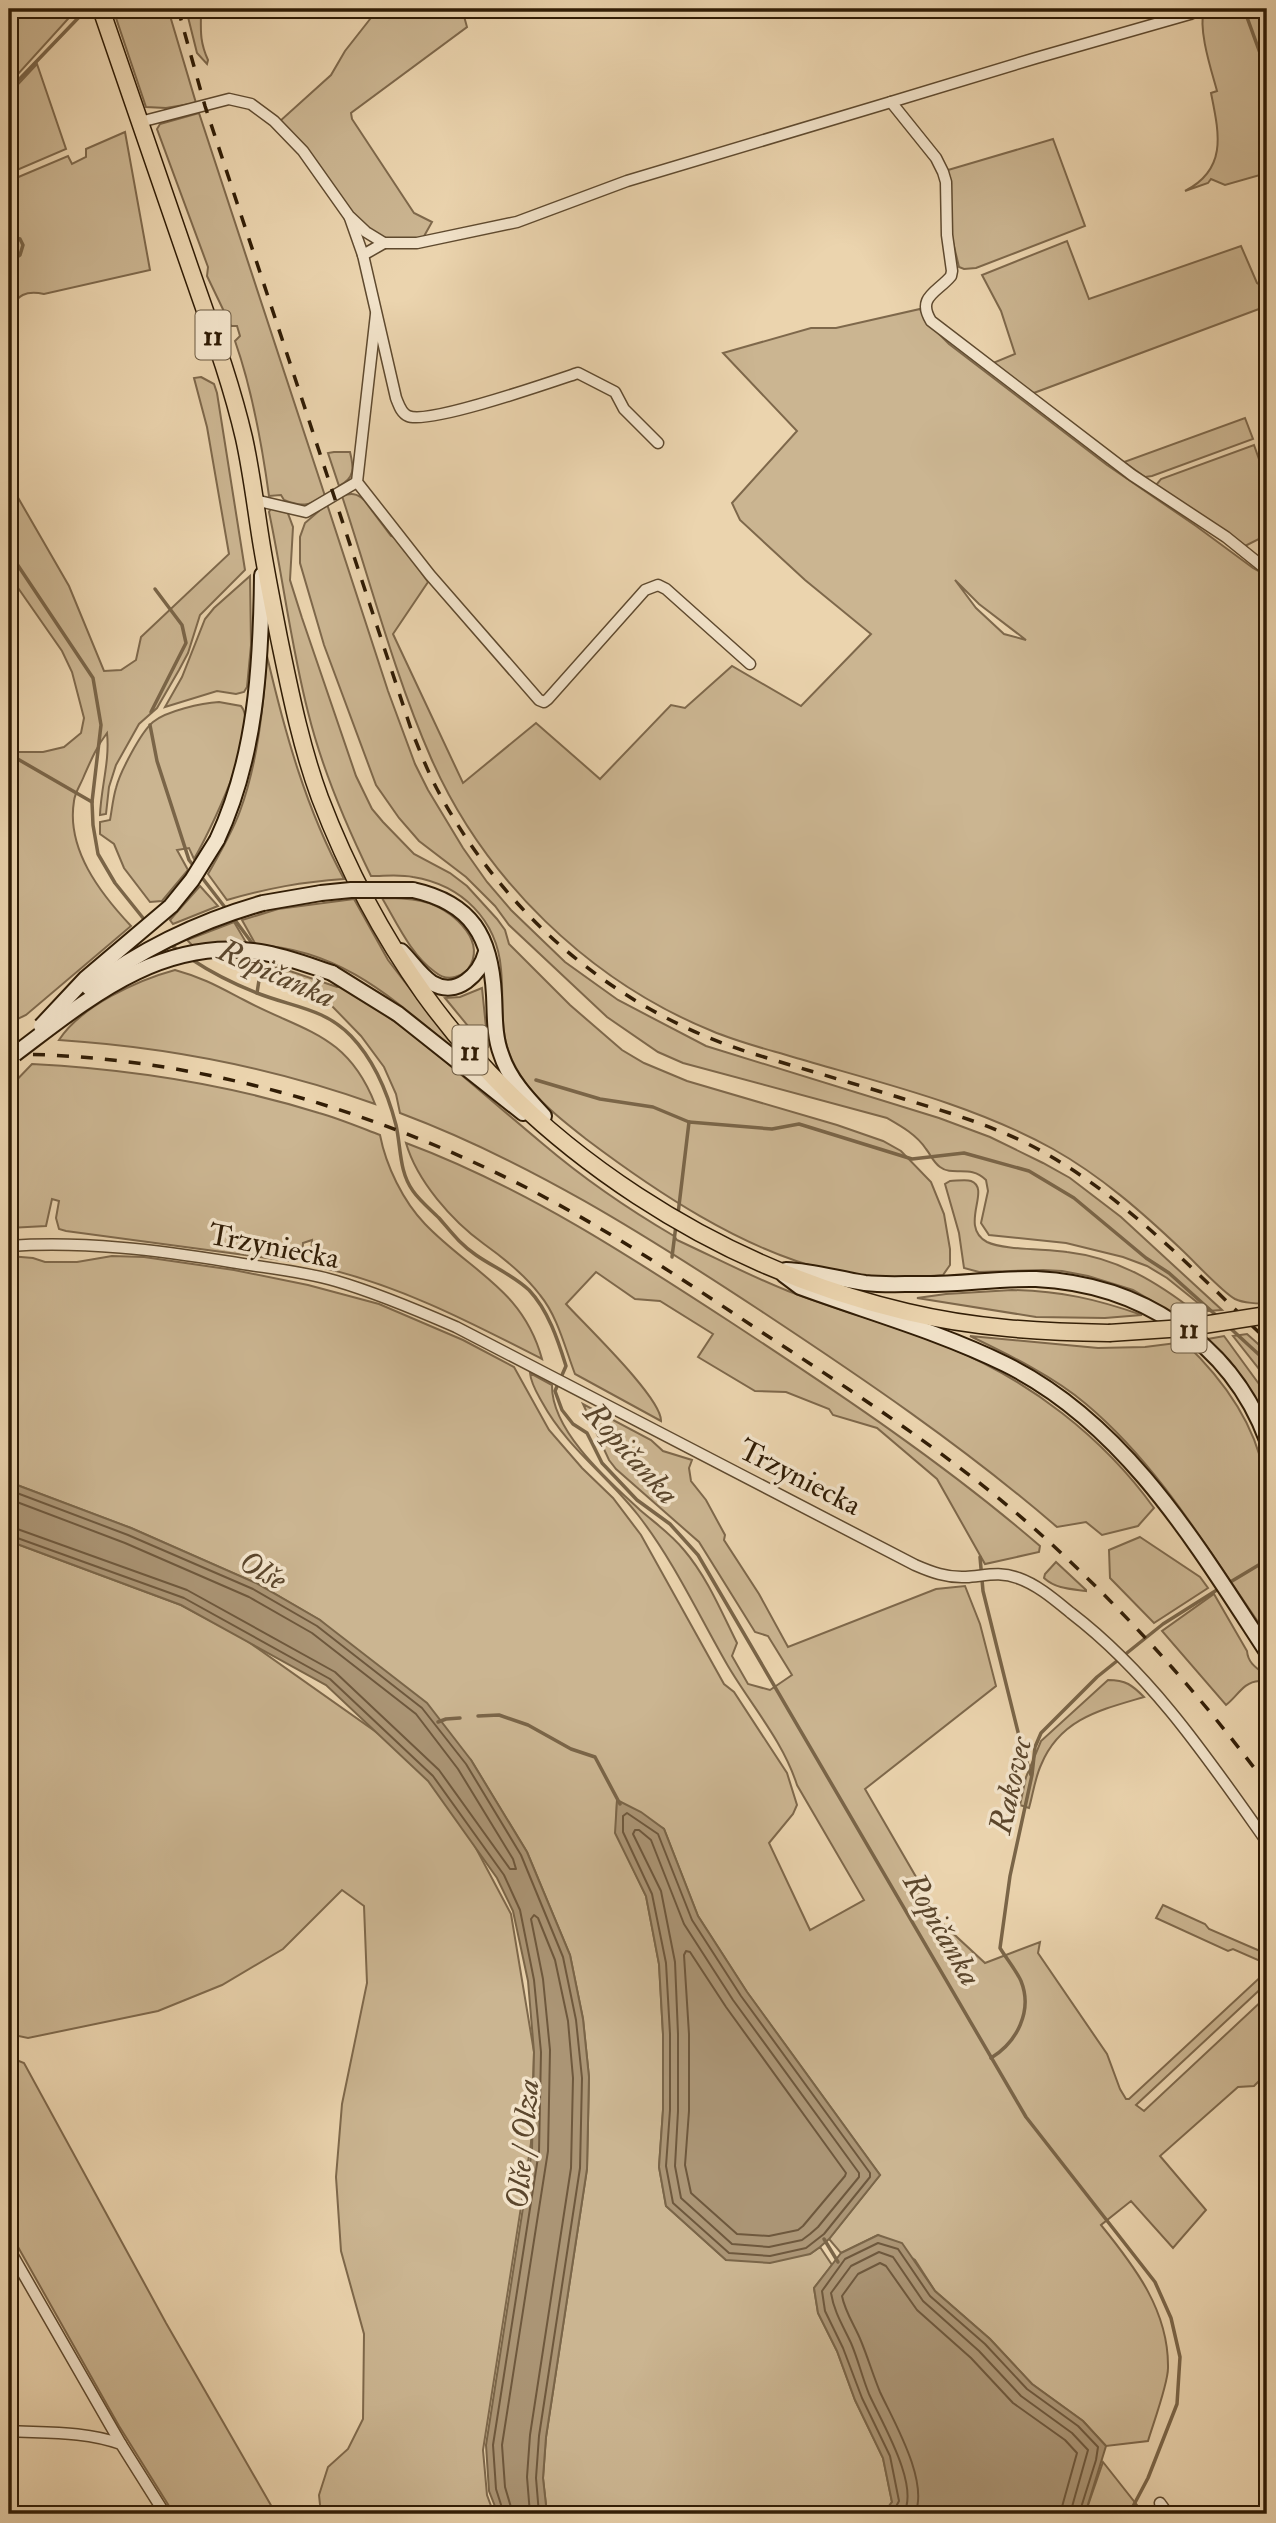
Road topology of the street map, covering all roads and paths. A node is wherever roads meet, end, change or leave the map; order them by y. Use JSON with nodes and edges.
{"nodes":[{"id":1,"x":101,"y":9,"type":"edge"},
{"id":2,"x":1201,"y":9,"type":"edge"},
{"id":3,"x":891,"y":103,"type":"junction"},
{"id":4,"x":140,"y":122,"type":"junction"},
{"id":5,"x":349,"y":216,"type":"junction"},
{"id":6,"x":384,"y":243,"type":"junction"},
{"id":7,"x":363,"y":255,"type":"junction"},
{"id":8,"x":376,"y":314,"type":"junction"},
{"id":9,"x":658,"y":443,"type":"dead end"},
{"id":10,"x":357,"y":482,"type":"junction"},
{"id":11,"x":255,"y":500,"type":"junction"},
{"id":12,"x":263,"y":553,"type":"junction"},
{"id":13,"x":1267,"y":570,"type":"edge"},
{"id":14,"x":750,"y":664,"type":"dead end"},
{"id":15,"x":389,"y":937,"type":"junction"},
{"id":16,"x":486,"y":952,"type":"junction"},
{"id":17,"x":12,"y":1057,"type":"edge"},
{"id":18,"x":570,"y":1146,"type":"junction"},
{"id":19,"x":9,"y":1246,"type":"edge"},
{"id":20,"x":778,"y":1269,"type":"junction"},
{"id":21,"x":1267,"y":1314,"type":"edge"},
{"id":22,"x":1267,"y":1440,"type":"edge"},
{"id":23,"x":1267,"y":1652,"type":"edge"},
{"id":24,"x":1267,"y":1842,"type":"edge"},
{"id":25,"x":9,"y":2249,"type":"edge"},
{"id":26,"x":9,"y":2431,"type":"edge"},
{"id":27,"x":121,"y":2444,"type":"junction"},
{"id":28,"x":1160,"y":2503,"type":"dead end"},
{"id":29,"x":165,"y":2514,"type":"edge"},
{"id":30,"x":1168,"y":2514,"type":"edge"}],
"edges":[{"from":1,"to":4,"type":"main road","number":"11"},
{"from":2,"to":3,"type":"street"},
{"from":3,"to":6,"type":"street"},
{"from":3,"to":13,"type":"street"},
{"from":4,"to":5,"type":"street"},
{"from":4,"to":11,"type":"main road","number":"11"},
{"from":5,"to":6,"type":"street"},
{"from":5,"to":7,"type":"street"},
{"from":6,"to":7,"type":"street"},
{"from":7,"to":8,"type":"street"},
{"from":8,"to":9,"type":"street"},
{"from":8,"to":10,"type":"street"},
{"from":10,"to":11,"type":"street"},
{"from":10,"to":14,"type":"street"},
{"from":11,"to":12,"type":"main road","number":"11"},
{"from":12,"to":15,"type":"main road","number":"11"},
{"from":12,"to":17,"type":"main road","bridge":true},
{"from":15,"to":16,"type":"main road"},
{"from":15,"to":18,"type":"main road","number":"11"},
{"from":16,"to":17,"type":"main road","bridge":true},
{"from":16,"to":18,"type":"main road"},
{"from":17,"to":18,"type":"main road","bridge":true},
{"from":18,"to":20,"type":"main road","number":"11"},
{"from":19,"to":24,"type":"street","name":"Trzyniecka"},
{"from":20,"to":21,"type":"main road","number":"11","bridge":true},
{"from":20,"to":22,"type":"main road"},
{"from":20,"to":23,"type":"main road"},
{"from":25,"to":27,"type":"street"},
{"from":26,"to":27,"type":"street"},
{"from":27,"to":29,"type":"street"},
{"from":28,"to":30,"type":"street"}]}
